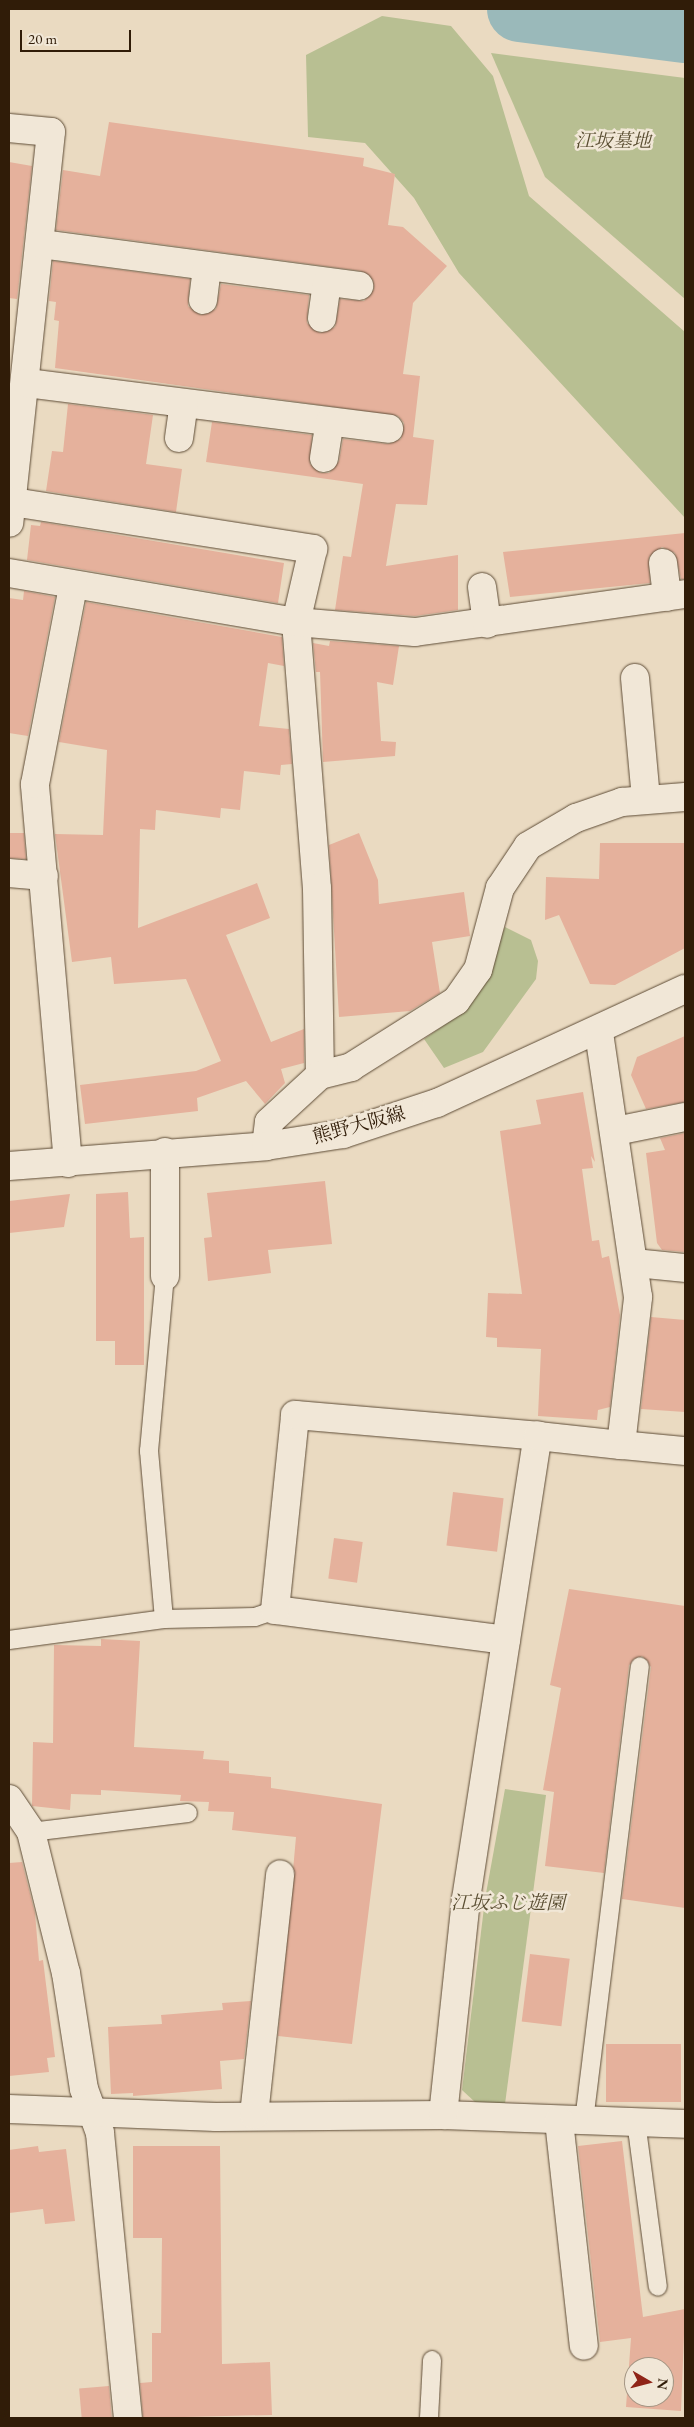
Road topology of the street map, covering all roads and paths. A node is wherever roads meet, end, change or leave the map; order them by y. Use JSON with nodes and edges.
{"nodes":[{"id":1,"x":9,"y":128,"type":"edge"},
{"id":2,"x":41,"y":244,"type":"junction"},
{"id":3,"x":207,"y":266,"type":"junction"},
{"id":4,"x":327,"y":282,"type":"junction"},
{"id":5,"x":359,"y":286,"type":"dead end"},
{"id":6,"x":203,"y":300,"type":"dead end"},
{"id":7,"x":322,"y":318,"type":"dead end"},
{"id":8,"x":27,"y":383,"type":"junction"},
{"id":9,"x":184,"y":403,"type":"junction"},
{"id":10,"x":330,"y":422,"type":"junction"},
{"id":11,"x":389,"y":429,"type":"dead end"},
{"id":12,"x":179,"y":438,"type":"dead end"},
{"id":13,"x":324,"y":458,"type":"dead end"},
{"id":14,"x":11,"y":513,"type":"edge"},
{"id":15,"x":663,"y":564,"type":"dead end"},
{"id":16,"x":9,"y":573,"type":"edge"},
{"id":17,"x":74,"y":586,"type":"junction"},
{"id":18,"x":482,"y":587,"type":"dead end"},
{"id":19,"x":676,"y":596,"type":"edge"},
{"id":20,"x":296,"y":622,"type":"junction"},
{"id":21,"x":487,"y":624,"type":"junction"},
{"id":22,"x":635,"y":678,"type":"dead end"},
{"id":23,"x":685,"y":797,"type":"edge"},
{"id":24,"x":646,"y":799,"type":"junction"},
{"id":25,"x":9,"y":873,"type":"edge"},
{"id":26,"x":44,"y":876,"type":"junction"},
{"id":27,"x":685,"y":989,"type":"edge"},
{"id":28,"x":599,"y":1032,"type":"junction"},
{"id":29,"x":320,"y":1075,"type":"junction"},
{"id":30,"x":685,"y":1117,"type":"edge"},
{"id":31,"x":616,"y":1131,"type":"junction"},
{"id":32,"x":266,"y":1146,"type":"junction"},
{"id":33,"x":165,"y":1152,"type":"junction"},
{"id":34,"x":68,"y":1162,"type":"junction"},
{"id":35,"x":9,"y":1166,"type":"edge"},
{"id":36,"x":634,"y":1263,"type":"junction"},
{"id":37,"x":685,"y":1268,"type":"edge"},
{"id":38,"x":165,"y":1276,"type":"joint"},
{"id":39,"x":538,"y":1436,"type":"junction"},
{"id":40,"x":621,"y":1446,"type":"junction"},
{"id":41,"x":685,"y":1451,"type":"edge"},
{"id":42,"x":275,"y":1610,"type":"junction"},
{"id":43,"x":164,"y":1619,"type":"junction"},
{"id":44,"x":9,"y":1640,"type":"edge"},
{"id":45,"x":506,"y":1640,"type":"junction"},
{"id":46,"x":640,"y":1666,"type":"dead end"},
{"id":47,"x":9,"y":1799,"type":"edge"},
{"id":48,"x":188,"y":1813,"type":"dead end"},
{"id":49,"x":31,"y":1832,"type":"junction"},
{"id":50,"x":280,"y":1874,"type":"dead end"},
{"id":51,"x":9,"y":2109,"type":"edge"},
{"id":52,"x":93,"y":2114,"type":"junction"},
{"id":53,"x":443,"y":2115,"type":"junction"},
{"id":54,"x":254,"y":2116,"type":"junction"},
{"id":55,"x":572,"y":2121,"type":"junction"},
{"id":56,"x":636,"y":2121,"type":"junction"},
{"id":57,"x":685,"y":2124,"type":"edge"},
{"id":58,"x":658,"y":2287,"type":"dead end"},
{"id":59,"x":584,"y":2346,"type":"dead end"},
{"id":60,"x":432,"y":2360,"type":"dead end"},
{"id":61,"x":128,"y":2418,"type":"edge"},
{"id":62,"x":429,"y":2418,"type":"edge"}],
"edges":[{"from":1,"to":2,"type":"street"},
{"from":2,"to":3,"type":"street"},
{"from":2,"to":8,"type":"street"},
{"from":3,"to":4,"type":"street"},
{"from":3,"to":6,"type":"street"},
{"from":4,"to":5,"type":"street"},
{"from":4,"to":7,"type":"street"},
{"from":8,"to":9,"type":"street"},
{"from":8,"to":14,"type":"street"},
{"from":9,"to":10,"type":"street"},
{"from":9,"to":12,"type":"street"},
{"from":10,"to":11,"type":"street"},
{"from":10,"to":13,"type":"street"},
{"from":14,"to":20,"type":"street"},
{"from":15,"to":19,"type":"street"},
{"from":16,"to":17,"type":"street"},
{"from":17,"to":20,"type":"street"},
{"from":17,"to":26,"type":"street"},
{"from":18,"to":21,"type":"street"},
{"from":19,"to":21,"type":"street"},
{"from":20,"to":21,"type":"street"},
{"from":20,"to":29,"type":"street"},
{"from":22,"to":24,"type":"street"},
{"from":23,"to":24,"type":"street"},
{"from":24,"to":29,"type":"street"},
{"from":25,"to":26,"type":"street"},
{"from":26,"to":34,"type":"street"},
{"from":27,"to":28,"type":"street","name":"熊野大阪線"},
{"from":28,"to":31,"type":"street"},
{"from":28,"to":32,"type":"street","name":"熊野大阪線"},
{"from":29,"to":32,"type":"street"},
{"from":30,"to":31,"type":"street"},
{"from":31,"to":36,"type":"street"},
{"from":32,"to":33,"type":"street","name":"熊野大阪線"},
{"from":33,"to":34,"type":"street","name":"熊野大阪線"},
{"from":33,"to":38,"type":"street"},
{"from":34,"to":35,"type":"street","name":"熊野大阪線"},
{"from":36,"to":37,"type":"street"},
{"from":36,"to":40,"type":"street"},
{"from":38,"to":43,"type":"lane"},
{"from":39,"to":40,"type":"street"},
{"from":39,"to":42,"type":"street"},
{"from":39,"to":45,"type":"street"},
{"from":40,"to":41,"type":"street"},
{"from":42,"to":43,"type":"lane"},
{"from":42,"to":45,"type":"street"},
{"from":43,"to":44,"type":"lane"},
{"from":45,"to":53,"type":"street"},
{"from":46,"to":55,"type":"lane"},
{"from":47,"to":49,"type":"street"},
{"from":48,"to":49,"type":"lane"},
{"from":49,"to":52,"type":"street"},
{"from":50,"to":54,"type":"street"},
{"from":51,"to":52,"type":"street"},
{"from":52,"to":54,"type":"street"},
{"from":52,"to":61,"type":"street"},
{"from":53,"to":54,"type":"street"},
{"from":53,"to":55,"type":"street"},
{"from":55,"to":56,"type":"street"},
{"from":55,"to":59,"type":"street"},
{"from":56,"to":57,"type":"street"},
{"from":56,"to":58,"type":"lane"},
{"from":60,"to":62,"type":"lane"}]}
